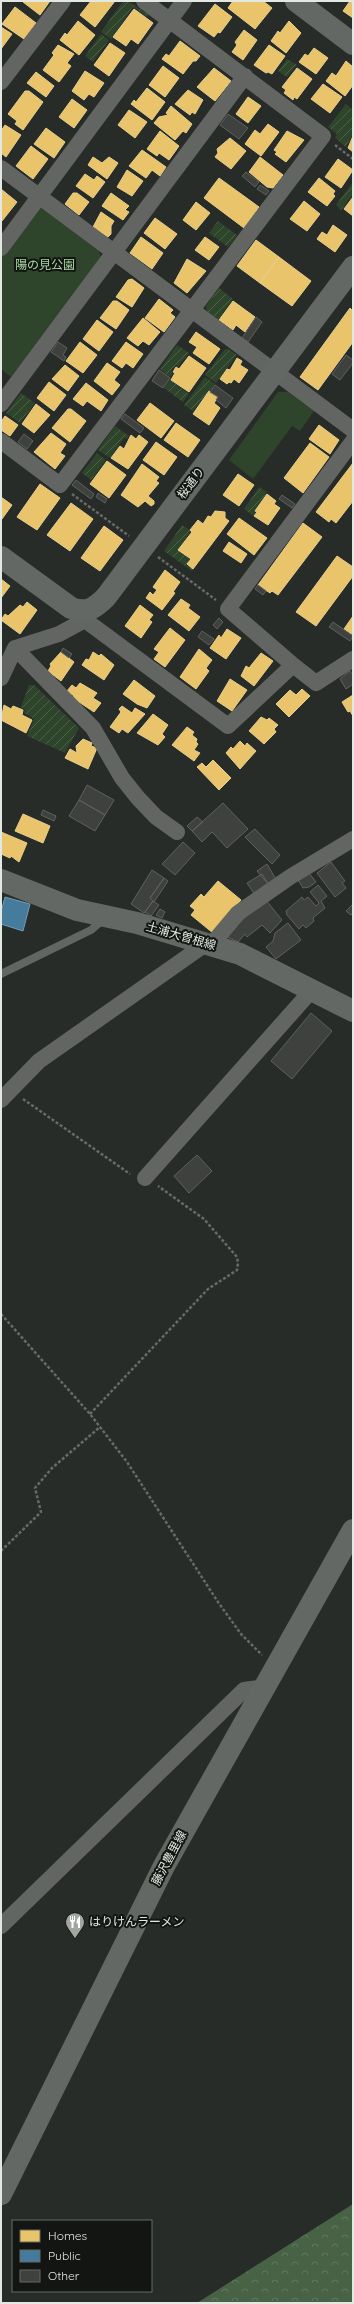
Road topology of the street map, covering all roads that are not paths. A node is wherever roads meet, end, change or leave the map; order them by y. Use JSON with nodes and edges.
{"nodes":[{"id":1,"x":63,"y":1,"type":"edge"},
{"id":2,"x":144,"y":1,"type":"edge"},
{"id":3,"x":184,"y":1,"type":"edge"},
{"id":4,"x":296,"y":1,"type":"edge"},
{"id":5,"x":169,"y":21,"type":"junction"},
{"id":6,"x":353,"y":44,"type":"edge"},
{"id":7,"x":245,"y":76,"type":"junction"},
{"id":8,"x":1,"y":82,"type":"edge"},
{"id":9,"x":1,"y":168,"type":"edge"},
{"id":10,"x":39,"y":196,"type":"junction"},
{"id":11,"x":1,"y":248,"type":"edge"},
{"id":12,"x":114,"y":252,"type":"junction"},
{"id":13,"x":353,"y":268,"type":"edge"},
{"id":14,"x":191,"y":310,"type":"junction"},
{"id":15,"x":275,"y":372,"type":"junction"},
{"id":16,"x":1,"y":404,"type":"edge"},
{"id":17,"x":353,"y":430,"type":"edge"},
{"id":18,"x":1,"y":441,"type":"edge"},
{"id":19,"x":353,"y":441,"type":"edge"},
{"id":20,"x":1,"y":557,"type":"edge"},
{"id":21,"x":84,"y":616,"type":"junction"},
{"id":22,"x":15,"y":648,"type":"junction"},
{"id":23,"x":353,"y":659,"type":"edge"},
{"id":24,"x":293,"y":665,"type":"junction"},
{"id":25,"x":1,"y":678,"type":"edge"},
{"id":26,"x":177,"y":832,"type":"dead end"},
{"id":27,"x":353,"y":839,"type":"edge"},
{"id":28,"x":1,"y":880,"type":"edge"},
{"id":29,"x":108,"y":916,"type":"junction"},
{"id":30,"x":210,"y":944,"type":"junction"},
{"id":31,"x":1,"y":974,"type":"edge"},
{"id":32,"x":312,"y":990,"type":"junction"},
{"id":33,"x":353,"y":1011,"type":"edge"},
{"id":34,"x":1,"y":1100,"type":"edge"},
{"id":35,"x":145,"y":1178,"type":"road end"},
{"id":36,"x":353,"y":1530,"type":"edge"},
{"id":37,"x":264,"y":1688,"type":"junction"},
{"id":38,"x":1,"y":1926,"type":"edge"},
{"id":39,"x":1,"y":2194,"type":"edge"}],
"edges":[{"from":1,"to":8,"type":"street"},
{"from":2,"to":5,"type":"street"},
{"from":3,"to":5,"type":"street"},
{"from":4,"to":6,"type":"main road"},
{"from":5,"to":7,"type":"street"},
{"from":5,"to":10,"type":"street"},
{"from":7,"to":12,"type":"street"},
{"from":7,"to":14,"type":"street"},
{"from":9,"to":10,"type":"street"},
{"from":10,"to":11,"type":"street"},
{"from":10,"to":12,"type":"street"},
{"from":12,"to":14,"type":"street"},
{"from":12,"to":16,"type":"street"},
{"from":13,"to":15,"type":"main road","name":"桜通り"},
{"from":14,"to":15,"type":"street"},
{"from":14,"to":18,"type":"street"},
{"from":15,"to":17,"type":"street"},
{"from":15,"to":21,"type":"main road","name":"桜通り"},
{"from":19,"to":24,"type":"street"},
{"from":20,"to":21,"type":"main road"},
{"from":21,"to":22,"type":"street"},
{"from":21,"to":24,"type":"street"},
{"from":22,"to":25,"type":"street"},
{"from":22,"to":26,"type":"street"},
{"from":23,"to":24,"type":"street"},
{"from":27,"to":30,"type":"street"},
{"from":28,"to":29,"type":"main road","name":"土浦大曽根線"},
{"from":29,"to":30,"type":"main road","name":"土浦大曽根線"},
{"from":29,"to":31,"type":"lane"},
{"from":30,"to":32,"type":"main road","name":"土浦大曽根線"},
{"from":30,"to":34,"type":"street"},
{"from":32,"to":33,"type":"main road","name":"土浦大曽根線"},
{"from":32,"to":35,"type":"street"},
{"from":36,"to":37,"type":"main road","name":"藤沢豊里線"},
{"from":37,"to":38,"type":"street"},
{"from":37,"to":39,"type":"main road","name":"藤沢豊里線"}]}
